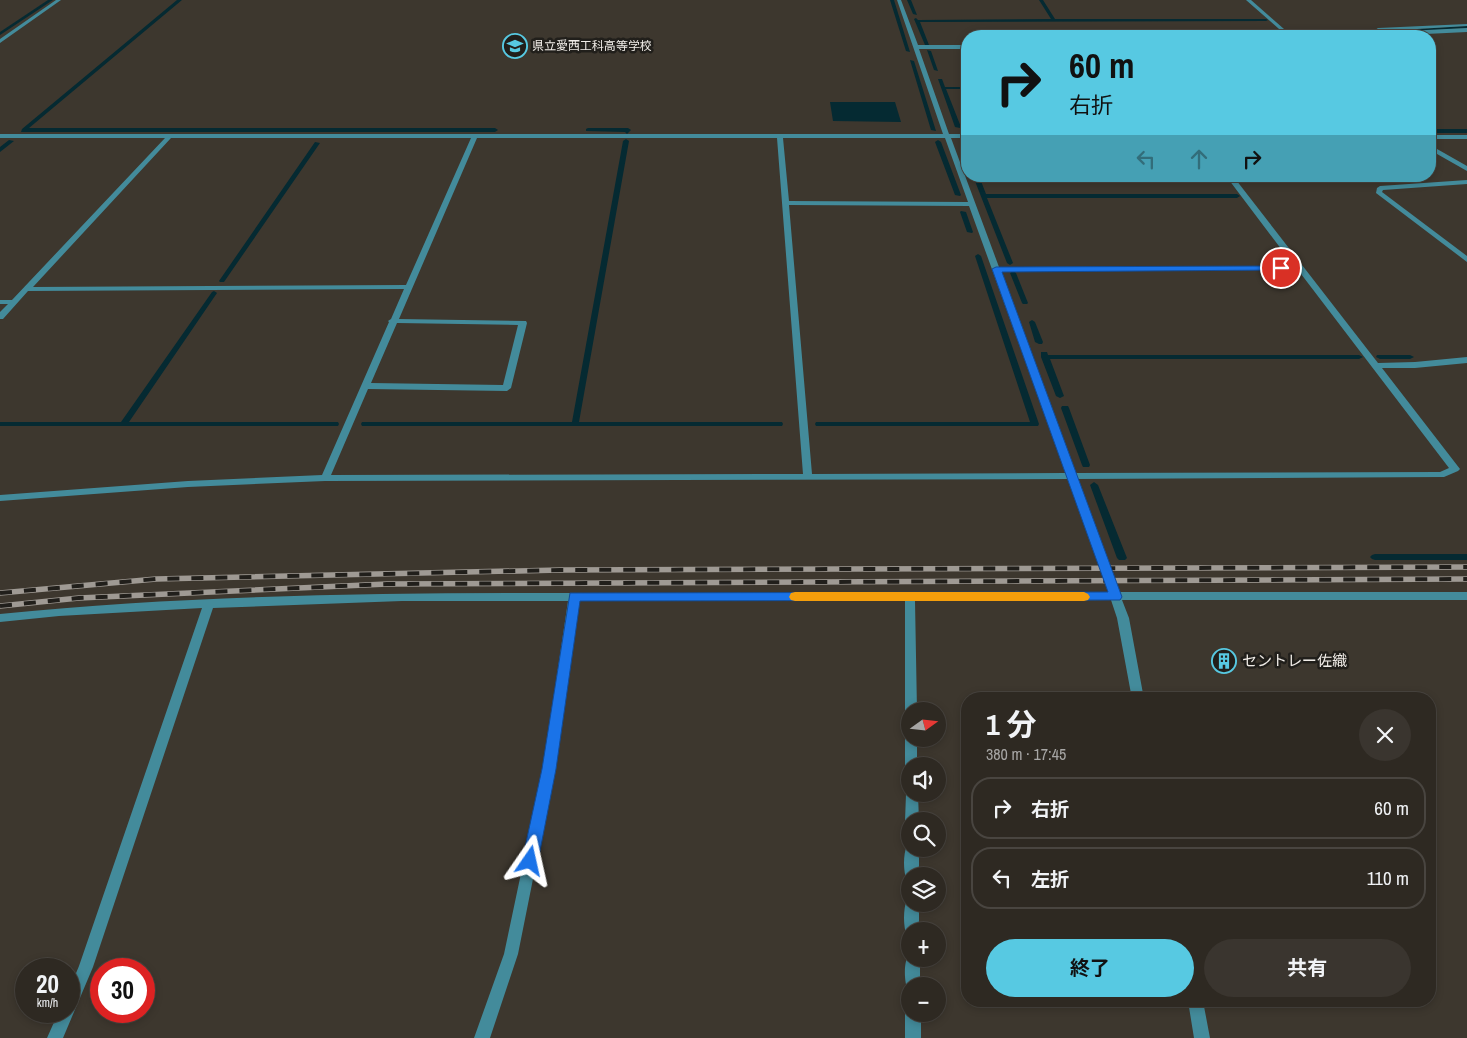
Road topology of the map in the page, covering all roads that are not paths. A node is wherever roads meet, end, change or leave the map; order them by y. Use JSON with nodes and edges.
{"nodes":[{"id":1,"x":59,"y":0,"type":"edge"},
{"id":2,"x":899,"y":0,"type":"edge"},
{"id":3,"x":1248,"y":0,"type":"edge"},
{"id":4,"x":1467,"y":25,"type":"edge"},
{"id":5,"x":1283,"y":30,"type":"edge"},
{"id":6,"x":1378,"y":30,"type":"edge"},
{"id":7,"x":1467,"y":30,"type":"edge"},
{"id":8,"x":1451,"y":31,"type":"junction"},
{"id":9,"x":1436,"y":32,"type":"edge"},
{"id":10,"x":1459,"y":35,"type":"dead end"},
{"id":11,"x":0,"y":41,"type":"edge"},
{"id":12,"x":916,"y":47,"type":"junction"},
{"id":13,"x":961,"y":47,"type":"edge"},
{"id":14,"x":0,"y":136,"type":"edge"},
{"id":15,"x":780,"y":136,"type":"junction"},
{"id":16,"x":947,"y":136,"type":"junction"},
{"id":17,"x":961,"y":136,"type":"edge"},
{"id":18,"x":169,"y":137,"type":"junction"},
{"id":19,"x":474,"y":137,"type":"junction"},
{"id":20,"x":1436,"y":137,"type":"edge"},
{"id":21,"x":1467,"y":137,"type":"edge"},
{"id":22,"x":1436,"y":151,"type":"edge"},
{"id":23,"x":1467,"y":169,"type":"edge"},
{"id":24,"x":961,"y":174,"type":"edge"},
{"id":25,"x":964,"y":182,"type":"edge"},
{"id":26,"x":1235,"y":182,"type":"edge"},
{"id":27,"x":1467,"y":182,"type":"edge"},
{"id":28,"x":785,"y":203,"type":"junction"},
{"id":29,"x":972,"y":204,"type":"junction"},
{"id":30,"x":1467,"y":260,"type":"edge"},
{"id":31,"x":1301,"y":268,"type":"junction"},
{"id":32,"x":996,"y":269,"type":"junction"},
{"id":33,"x":407,"y":287,"type":"junction"},
{"id":34,"x":26,"y":289,"type":"junction"},
{"id":35,"x":0,"y":302,"type":"edge"},
{"id":36,"x":14,"y":302,"type":"junction"},
{"id":37,"x":0,"y":317,"type":"edge"},
{"id":38,"x":392,"y":321,"type":"junction"},
{"id":39,"x":1467,"y":360,"type":"edge"},
{"id":40,"x":1378,"y":366,"type":"junction"},
{"id":41,"x":364,"y":386,"type":"junction"},
{"id":42,"x":1072,"y":476,"type":"junction"},
{"id":43,"x":808,"y":477,"type":"junction"},
{"id":44,"x":325,"y":478,"type":"junction"},
{"id":45,"x":0,"y":498,"type":"edge"},
{"id":46,"x":910,"y":596,"type":"junction"},
{"id":47,"x":1467,"y":596,"type":"edge"},
{"id":48,"x":574,"y":597,"type":"junction"},
{"id":49,"x":1116,"y":597,"type":"junction"},
{"id":50,"x":209,"y":604,"type":"junction"},
{"id":51,"x":0,"y":618,"type":"edge"},
{"id":52,"x":1137,"y":692,"type":"edge"},
{"id":53,"x":911,"y":702,"type":"edge"},
{"id":54,"x":80,"y":982,"type":"edge"},
{"id":55,"x":1196,"y":1007,"type":"edge"},
{"id":56,"x":913,"y":1022,"type":"edge"},
{"id":57,"x":62,"y":1023,"type":"edge"},
{"id":58,"x":55,"y":1038,"type":"edge"},
{"id":59,"x":482,"y":1038,"type":"edge"},
{"id":60,"x":913,"y":1038,"type":"edge"},
{"id":61,"x":1202,"y":1038,"type":"edge"}],
"edges":[{"from":1,"to":11,"type":"street"},
{"from":2,"to":12,"type":"street"},
{"from":3,"to":5,"type":"street"},
{"from":4,"to":6,"type":"street"},
{"from":7,"to":8,"type":"street"},
{"from":8,"to":9,"type":"street"},
{"from":8,"to":10,"type":"street"},
{"from":12,"to":13,"type":"street"},
{"from":12,"to":16,"type":"street"},
{"from":14,"to":18,"type":"street"},
{"from":15,"to":16,"type":"street"},
{"from":15,"to":19,"type":"street"},
{"from":15,"to":28,"type":"street"},
{"from":16,"to":17,"type":"street"},
{"from":16,"to":24,"type":"street"},
{"from":18,"to":19,"type":"street"},
{"from":18,"to":34,"type":"street"},
{"from":19,"to":33,"type":"street"},
{"from":20,"to":21,"type":"street"},
{"from":22,"to":23,"type":"street"},
{"from":25,"to":29,"type":"street"},
{"from":26,"to":31,"type":"street"},
{"from":27,"to":30,"type":"street"},
{"from":28,"to":29,"type":"street"},
{"from":28,"to":43,"type":"street"},
{"from":29,"to":32,"type":"street"},
{"from":31,"to":32,"type":"street"},
{"from":31,"to":40,"type":"street"},
{"from":32,"to":42,"type":"street"},
{"from":33,"to":34,"type":"street"},
{"from":33,"to":38,"type":"street"},
{"from":34,"to":36,"type":"street"},
{"from":35,"to":36,"type":"street"},
{"from":36,"to":37,"type":"street"},
{"from":38,"to":41,"type":"street"},
{"from":38,"to":41,"type":"street"},
{"from":39,"to":40,"type":"street"},
{"from":40,"to":42,"type":"street"},
{"from":41,"to":44,"type":"street"},
{"from":42,"to":43,"type":"street"},
{"from":42,"to":49,"type":"street"},
{"from":43,"to":44,"type":"street"},
{"from":44,"to":45,"type":"street"},
{"from":46,"to":48,"type":"street"},
{"from":46,"to":49,"type":"street"},
{"from":46,"to":53,"type":"street"},
{"from":47,"to":49,"type":"street"},
{"from":48,"to":50,"type":"street"},
{"from":48,"to":59,"type":"street"},
{"from":49,"to":52,"type":"street"},
{"from":50,"to":51,"type":"street"},
{"from":50,"to":54,"type":"street"},
{"from":55,"to":61,"type":"street"},
{"from":56,"to":60,"type":"street"},
{"from":57,"to":58,"type":"street"}]}
